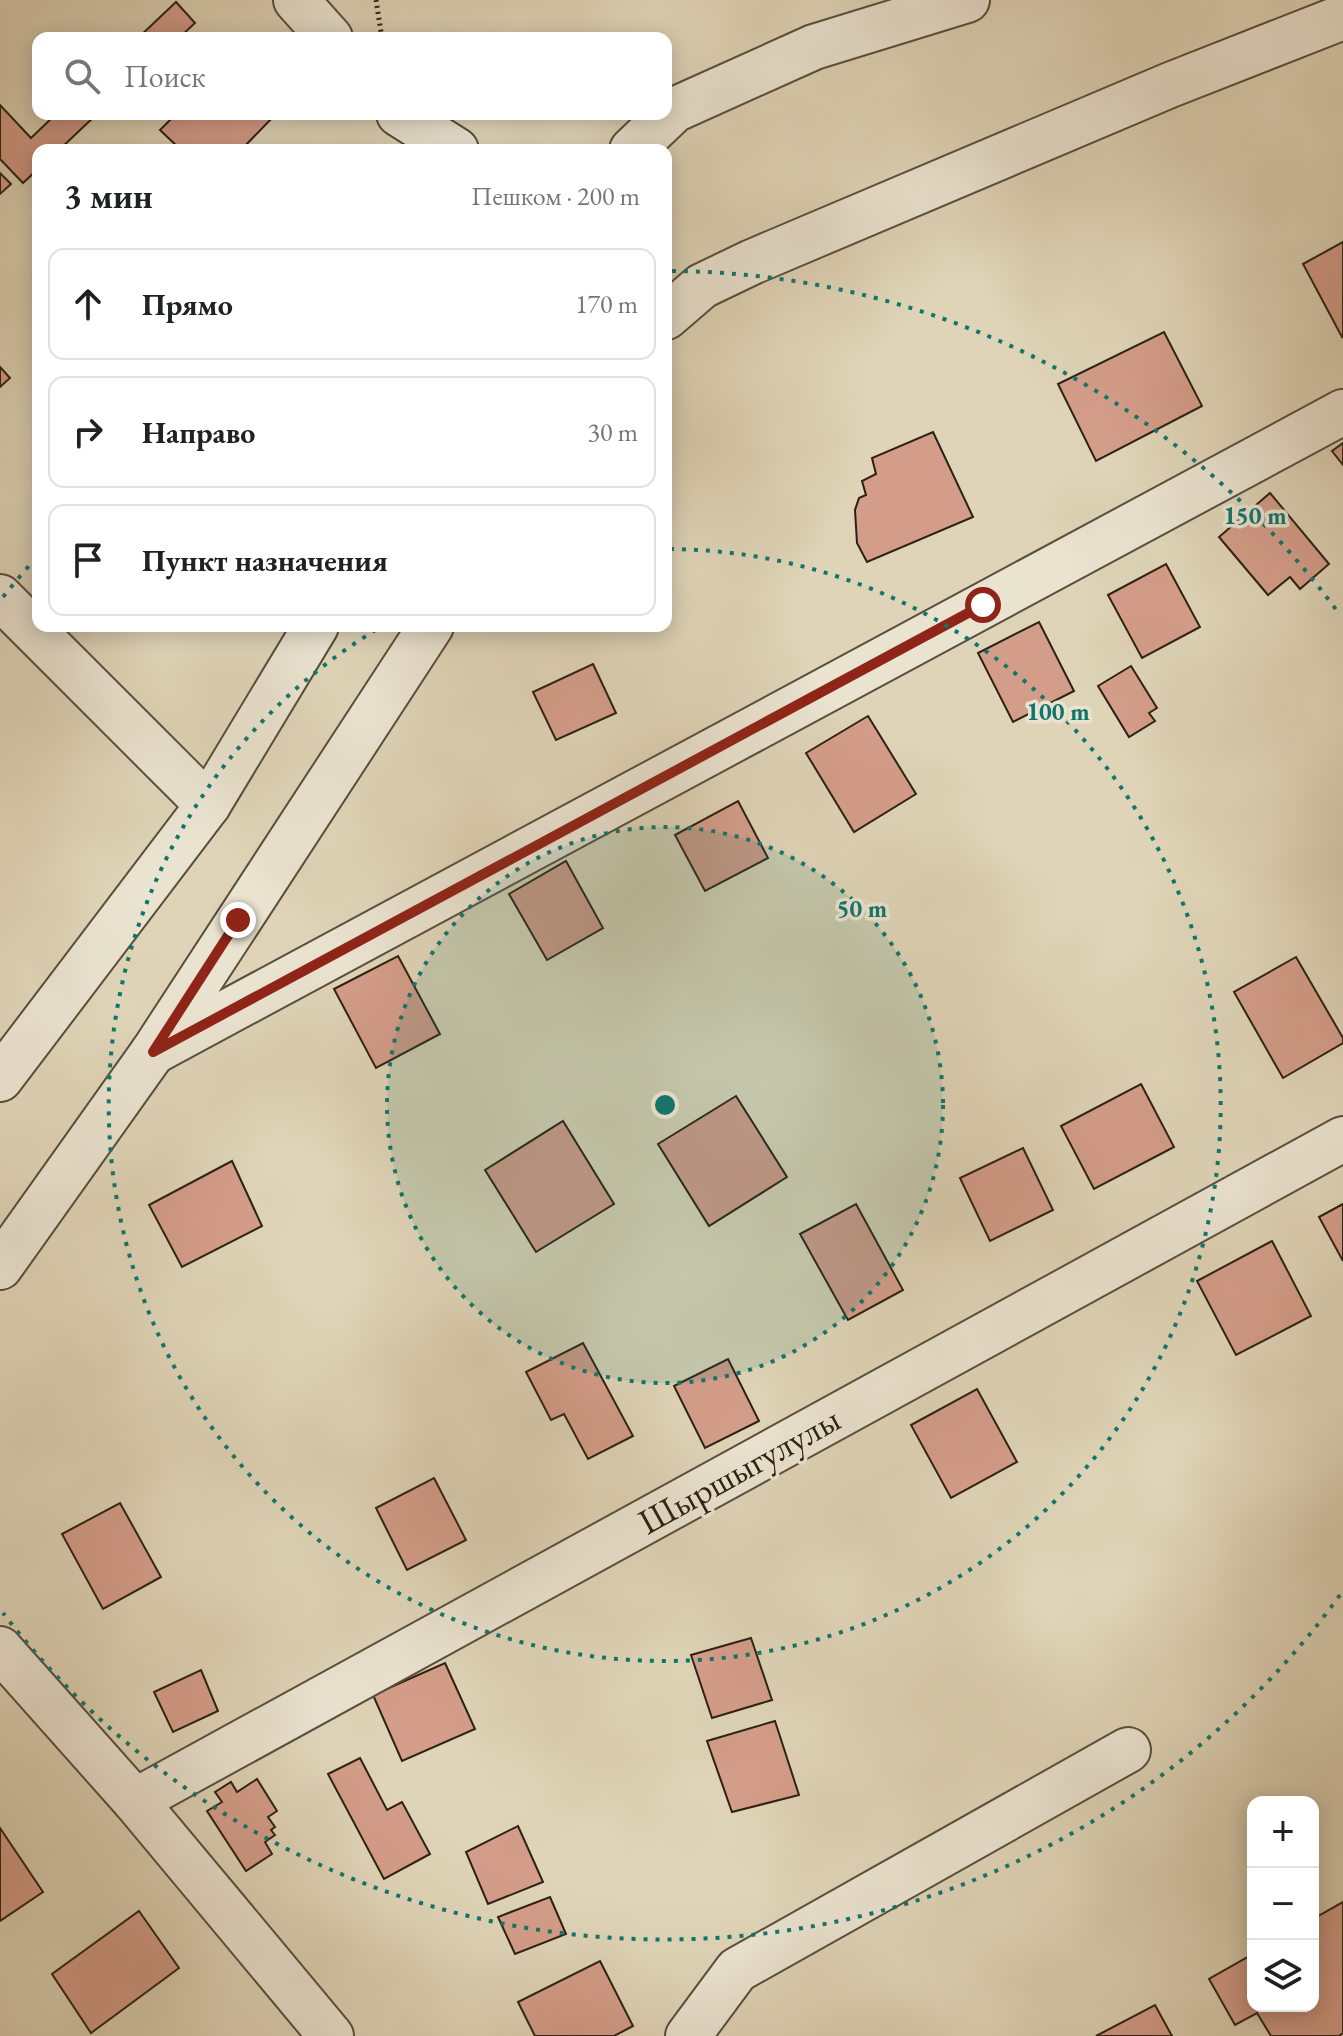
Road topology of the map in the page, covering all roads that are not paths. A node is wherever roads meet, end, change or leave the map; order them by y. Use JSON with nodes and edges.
{"nodes":[{"id":1,"x":296,"y":0,"type":"edge"},
{"id":2,"x":967,"y":0,"type":"edge"},
{"id":3,"x":1343,"y":17,"type":"edge"},
{"id":4,"x":325,"y":32,"type":"edge"},
{"id":5,"x":672,"y":112,"type":"edge"},
{"id":6,"x":408,"y":120,"type":"edge"},
{"id":7,"x":664,"y":120,"type":"edge"},
{"id":8,"x":446,"y":144,"type":"edge"},
{"id":9,"x":638,"y":144,"type":"edge"},
{"id":10,"x":672,"y":312,"type":"edge"},
{"id":11,"x":1343,"y":412,"type":"edge"},
{"id":12,"x":0,"y":597,"type":"edge"},
{"id":13,"x":32,"y":629,"type":"edge"},
{"id":14,"x":35,"y":632,"type":"edge"},
{"id":15,"x":312,"y":632,"type":"edge"},
{"id":16,"x":427,"y":632,"type":"edge"},
{"id":17,"x":208,"y":805,"type":"junction"},
{"id":18,"x":153,"y":1052,"type":"junction"},
{"id":19,"x":0,"y":1079,"type":"edge"},
{"id":20,"x":1343,"y":1139,"type":"edge"},
{"id":21,"x":0,"y":1267,"type":"edge"},
{"id":22,"x":0,"y":1649,"type":"edge"},
{"id":23,"x":1128,"y":1750,"type":"dead end"},
{"id":24,"x":135,"y":1801,"type":"junction"},
{"id":25,"x":331,"y":2036,"type":"edge"},
{"id":26,"x":688,"y":2036,"type":"edge"}],
"edges":[{"from":1,"to":4,"type":"street"},
{"from":2,"to":5,"type":"street"},
{"from":3,"to":10,"type":"street"},
{"from":6,"to":8,"type":"street"},
{"from":7,"to":9,"type":"street"},
{"from":11,"to":18,"type":"street"},
{"from":12,"to":13,"type":"street"},
{"from":14,"to":17,"type":"street"},
{"from":15,"to":17,"type":"street"},
{"from":16,"to":18,"type":"street"},
{"from":17,"to":19,"type":"street"},
{"from":18,"to":21,"type":"street"},
{"from":20,"to":24,"type":"street","name":"Шыршыгулулы"},
{"from":22,"to":24,"type":"street"},
{"from":23,"to":26,"type":"street"},
{"from":24,"to":25,"type":"street"}]}
